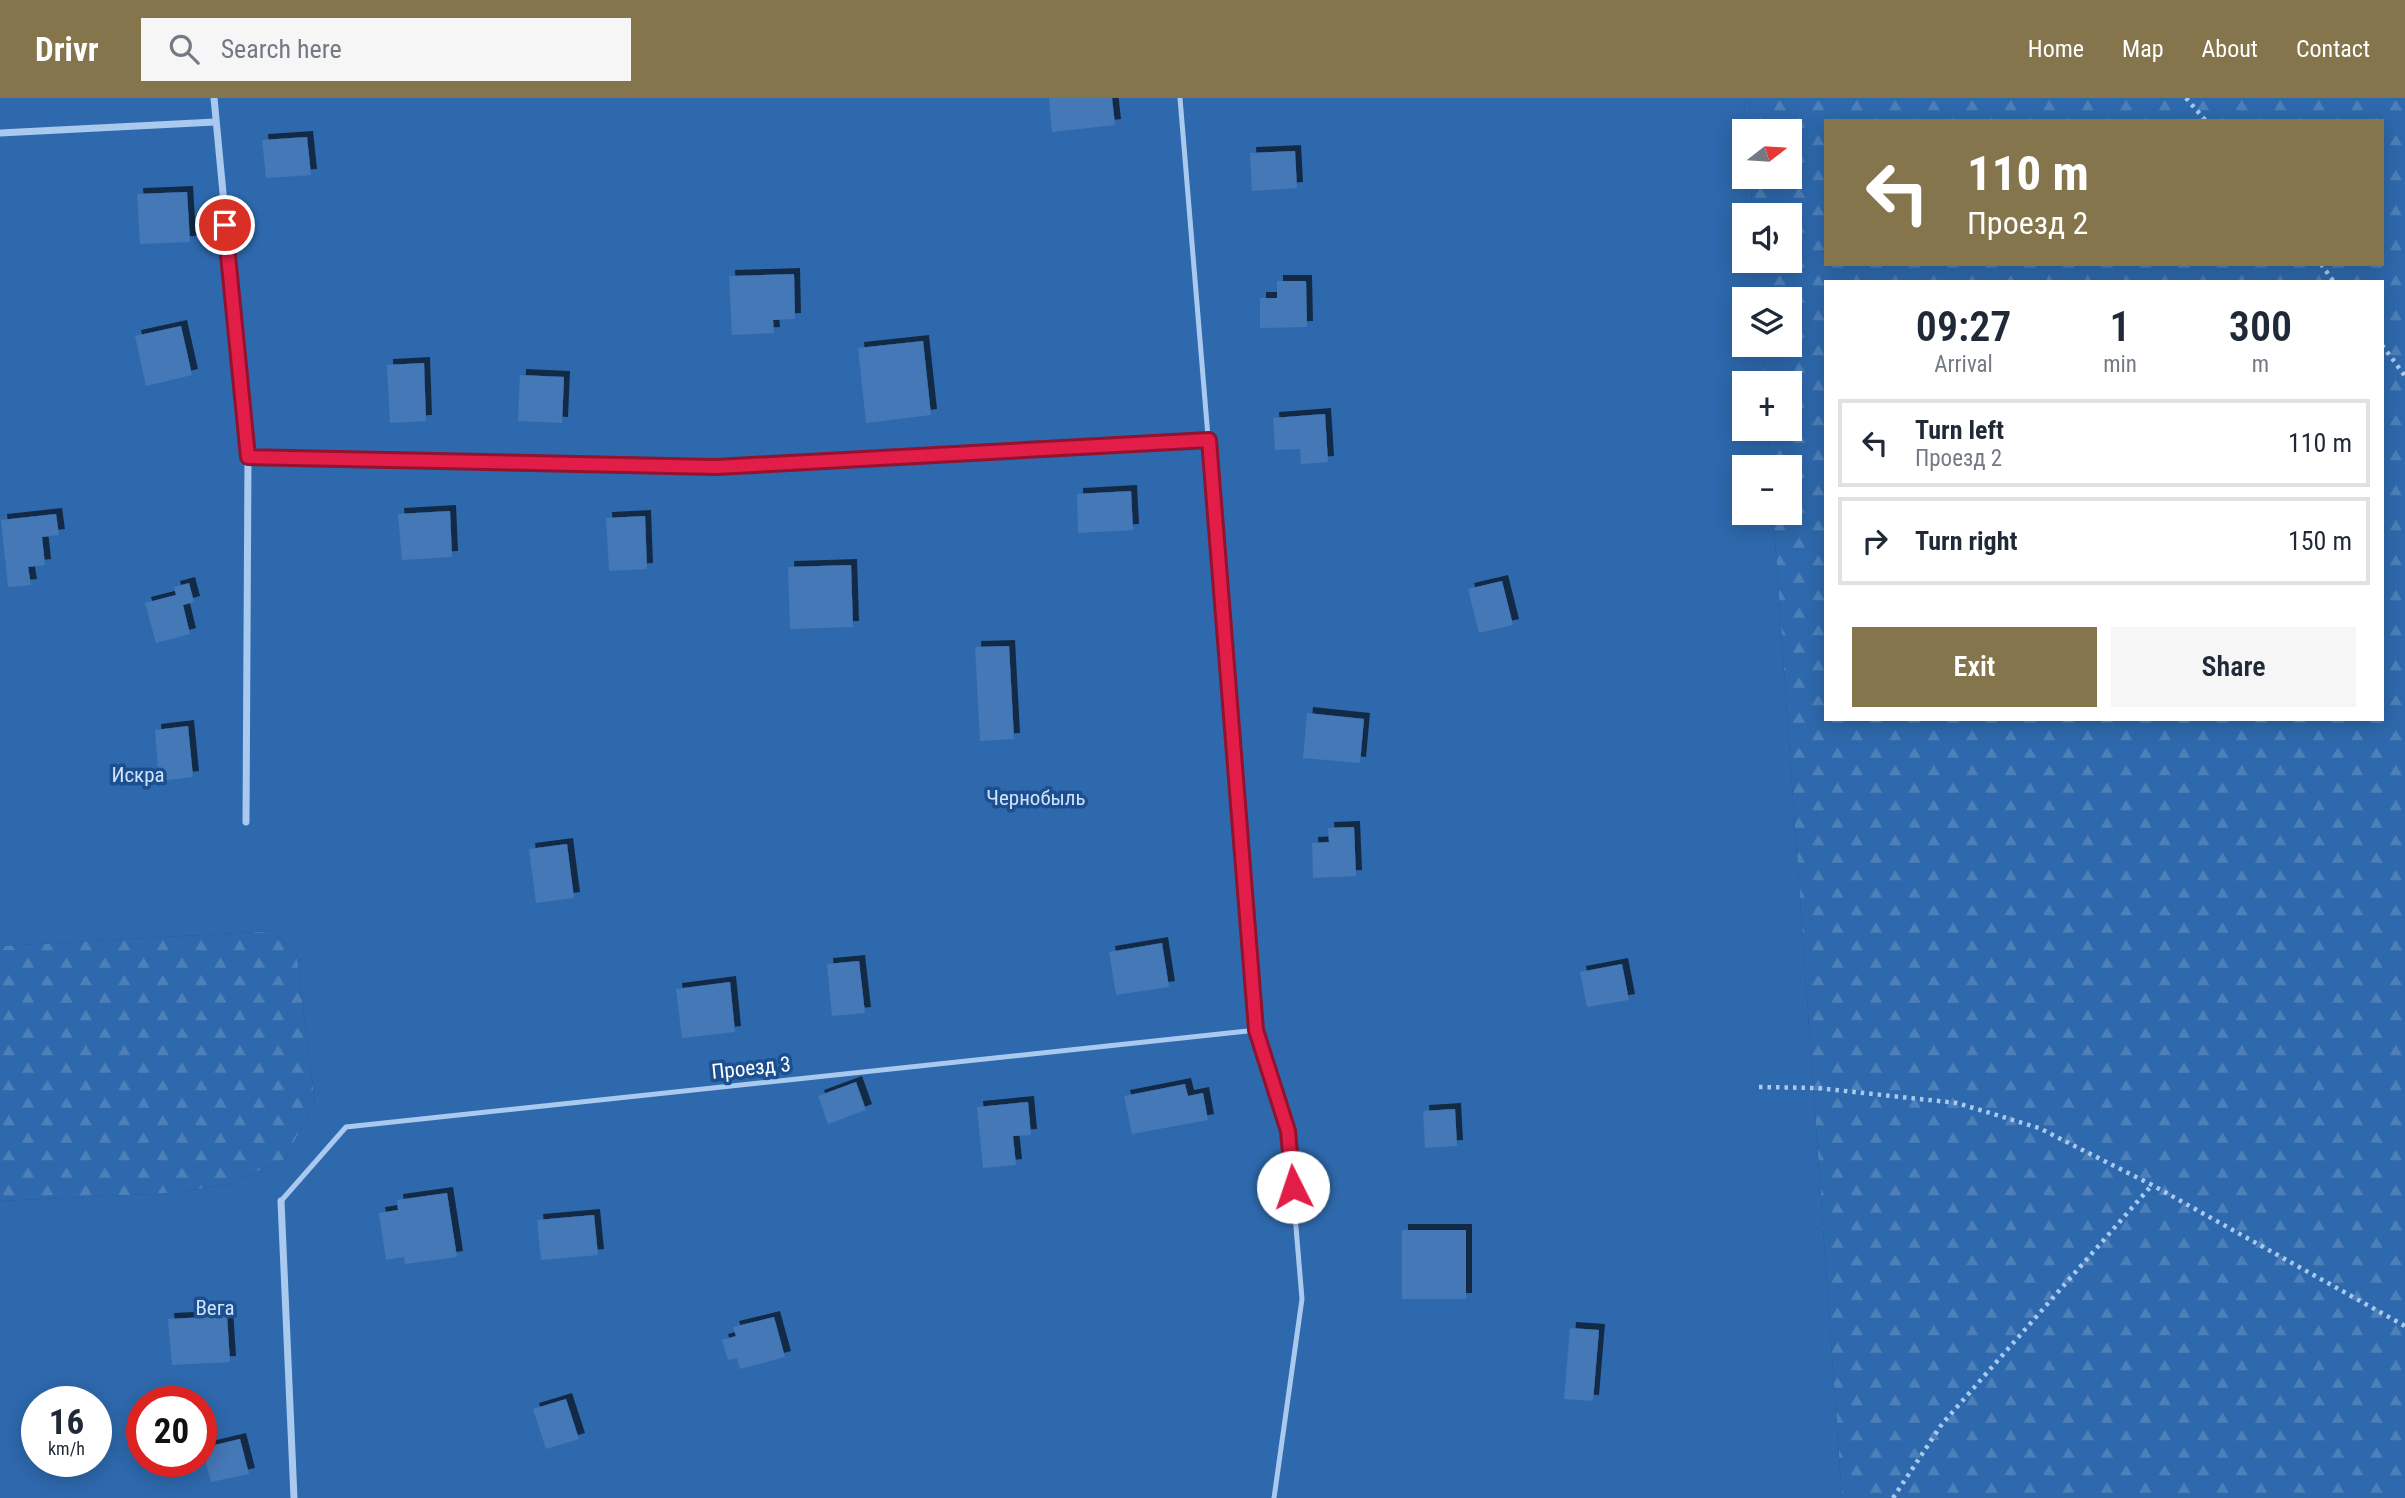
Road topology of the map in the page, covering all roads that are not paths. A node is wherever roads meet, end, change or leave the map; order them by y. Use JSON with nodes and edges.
{"nodes":[{"id":1,"x":214,"y":98,"type":"edge"},
{"id":2,"x":1181,"y":98,"type":"edge"},
{"id":3,"x":215,"y":122,"type":"junction"},
{"id":4,"x":0,"y":133,"type":"edge"},
{"id":5,"x":1209,"y":440,"type":"junction"},
{"id":6,"x":248,"y":457,"type":"junction"},
{"id":7,"x":246,"y":822,"type":"dead end"},
{"id":8,"x":1256,"y":1030,"type":"junction"},
{"id":9,"x":281,"y":1201,"type":"joint"},
{"id":10,"x":294,"y":1498,"type":"edge"},
{"id":11,"x":1274,"y":1498,"type":"edge"}],
"edges":[{"from":1,"to":3,"type":"street"},
{"from":2,"to":5,"type":"lane"},
{"from":3,"to":4,"type":"street"},
{"from":3,"to":6,"type":"street"},
{"from":5,"to":6,"type":"lane"},
{"from":5,"to":8,"type":"lane"},
{"from":6,"to":7,"type":"street"},
{"from":8,"to":9,"type":"lane","name":"Проезд 3"},
{"from":8,"to":11,"type":"lane"},
{"from":9,"to":10,"type":"street"}]}
